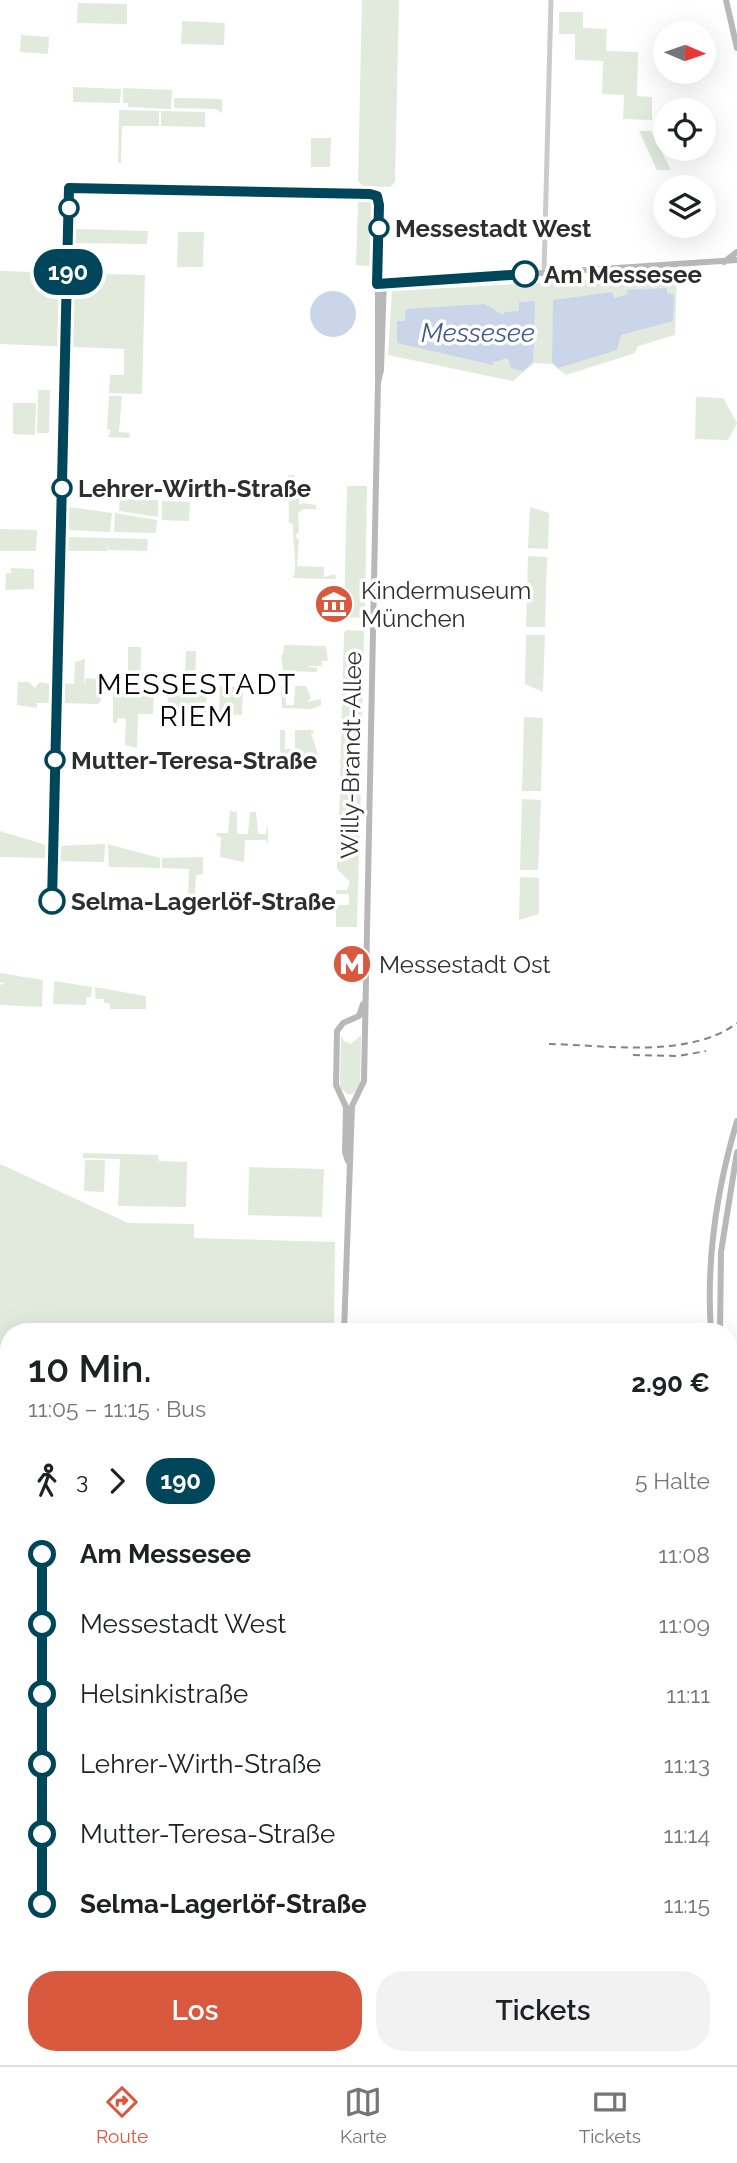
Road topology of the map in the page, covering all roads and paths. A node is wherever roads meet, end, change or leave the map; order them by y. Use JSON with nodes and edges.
{"nodes":[{"id":1,"x":551,"y":0,"type":"edge"},
{"id":2,"x":726,"y":0,"type":"edge"},
{"id":3,"x":737,"y":48,"type":"edge"},
{"id":4,"x":737,"y":252,"type":"edge"},
{"id":5,"x":737,"y":260,"type":"edge"},
{"id":6,"x":724,"y":262,"type":"junction"},
{"id":7,"x":544,"y":272,"type":"junction"},
{"id":8,"x":364,"y":1002,"type":"junction"},
{"id":9,"x":354,"y":1020,"type":"junction"},
{"id":10,"x":365,"y":1031,"type":"junction"},
{"id":11,"x":341,"y":1095,"type":"junction"},
{"id":12,"x":356,"y":1097,"type":"junction"},
{"id":13,"x":737,"y":1121,"type":"edge"},
{"id":14,"x":737,"y":1152,"type":"edge"},
{"id":15,"x":348,"y":1163,"type":"junction"},
{"id":16,"x":344,"y":1323,"type":"edge"},
{"id":17,"x":711,"y":1323,"type":"edge"},
{"id":18,"x":720,"y":1323,"type":"edge"}],
"edges":[{"from":1,"to":7,"type":"street"},
{"from":2,"to":3,"type":"main road"},
{"from":4,"to":6,"type":"main road"},
{"from":5,"to":6,"type":"main road"},
{"from":6,"to":7,"type":"main road"},
{"from":7,"to":8,"type":"main road","name":"Willy-Brandt-Allee"},
{"from":8,"to":9,"type":"main road","name":"Willy-Brandt-Allee"},
{"from":8,"to":10,"type":"main road","name":"Willy-Brandt-Allee"},
{"from":9,"to":10,"type":"main road"},
{"from":9,"to":11,"type":"main road","name":"Willy-Brandt-Allee"},
{"from":10,"to":12,"type":"main road","name":"Willy-Brandt-Allee"},
{"from":11,"to":12,"type":"main road"},
{"from":11,"to":15,"type":"main road"},
{"from":12,"to":15,"type":"main road","name":"Willy-Brandt-Allee"},
{"from":13,"to":17,"type":"main road"},
{"from":14,"to":18,"type":"main road"},
{"from":15,"to":16,"type":"main road"}]}
